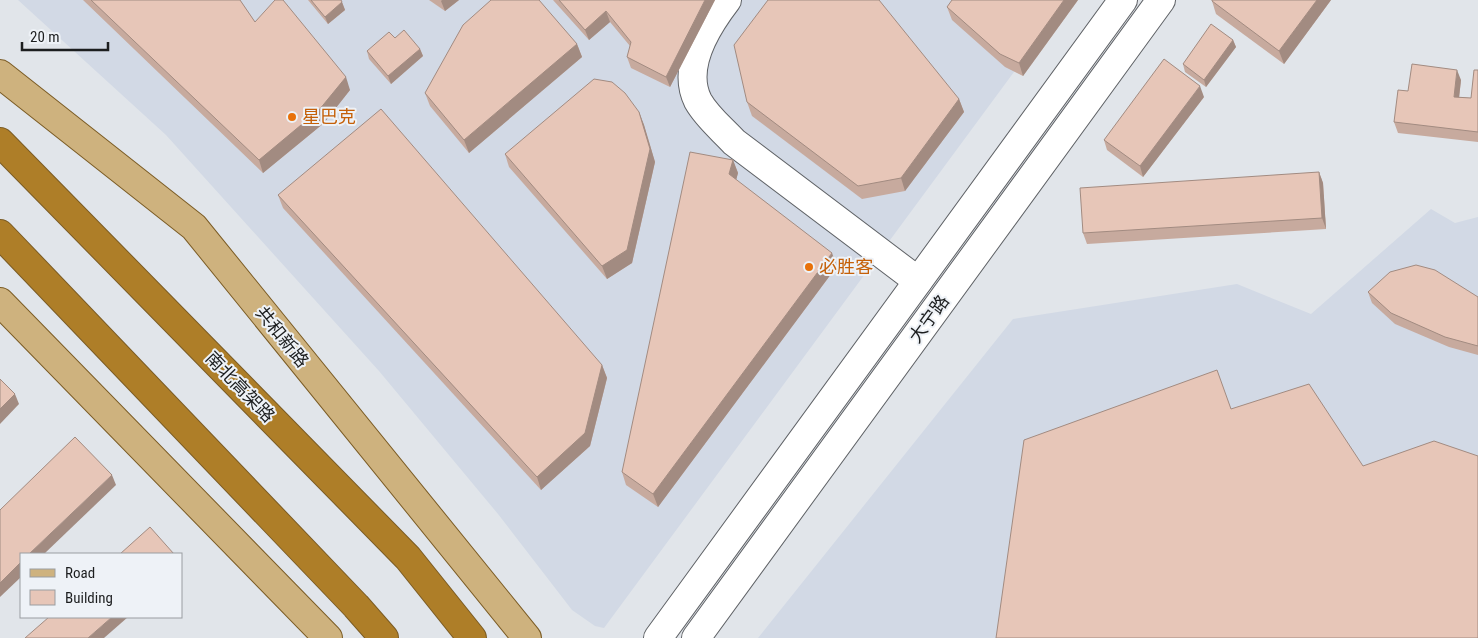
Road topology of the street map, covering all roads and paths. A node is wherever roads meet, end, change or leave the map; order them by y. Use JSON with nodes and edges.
{"nodes":[{"id":1,"x":727,"y":0,"type":"edge"},
{"id":2,"x":1123,"y":0,"type":"edge"},
{"id":3,"x":1161,"y":0,"type":"edge"},
{"id":4,"x":0,"y":74,"type":"edge"},
{"id":5,"x":0,"y":142,"type":"edge"},
{"id":6,"x":0,"y":234,"type":"edge"},
{"id":7,"x":918,"y":281,"type":"junction"},
{"id":8,"x":0,"y":302,"type":"edge"},
{"id":9,"x":328,"y":638,"type":"edge"},
{"id":10,"x":384,"y":638,"type":"edge"},
{"id":11,"x":472,"y":638,"type":"edge"},
{"id":12,"x":527,"y":638,"type":"edge"},
{"id":13,"x":658,"y":638,"type":"edge"},
{"id":14,"x":696,"y":638,"type":"edge"}],
"edges":[{"from":1,"to":7,"type":"street"},
{"from":2,"to":7,"type":"street","name":"大宁路"},
{"from":3,"to":14,"type":"street","name":"大宁路"},
{"from":4,"to":12,"type":"main road","name":"共和新路"},
{"from":5,"to":11,"type":"highway","name":"南北高架路"},
{"from":6,"to":10,"type":"highway"},
{"from":7,"to":13,"type":"street","name":"大宁路"},
{"from":8,"to":9,"type":"main road"}]}
